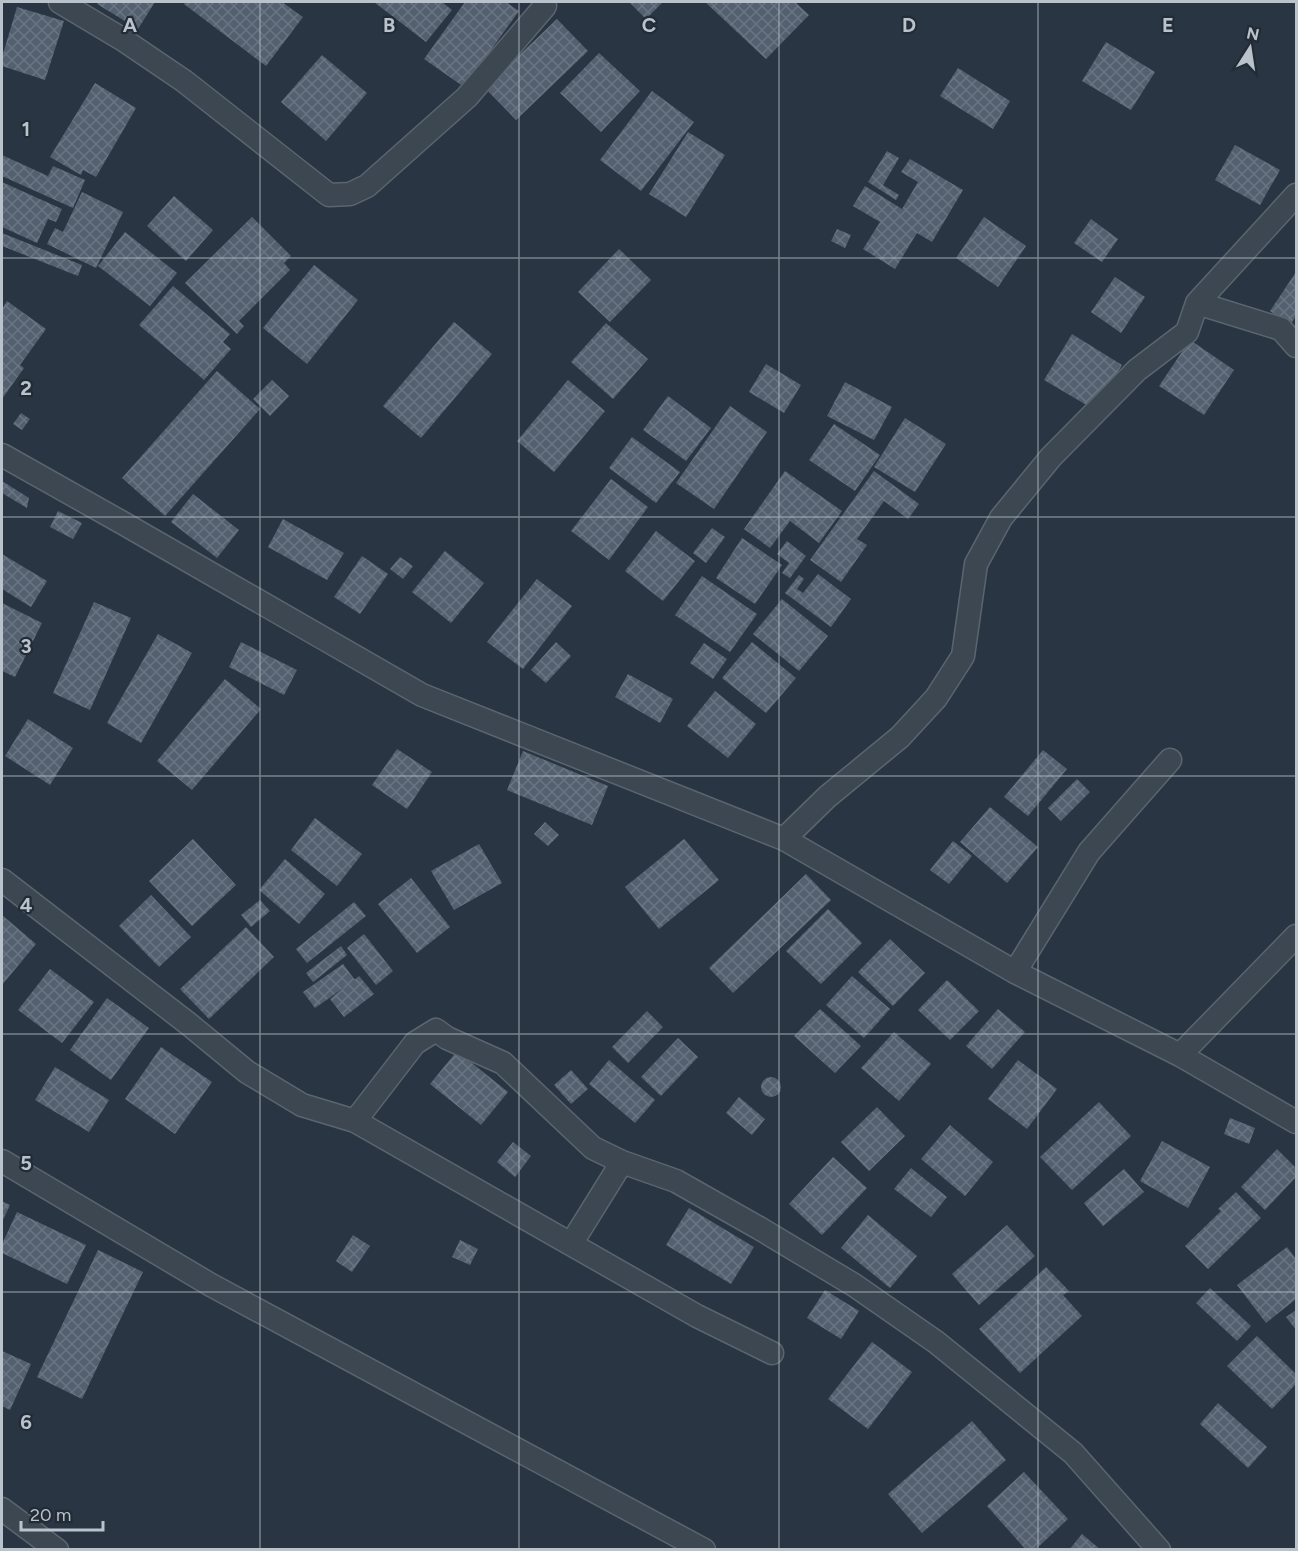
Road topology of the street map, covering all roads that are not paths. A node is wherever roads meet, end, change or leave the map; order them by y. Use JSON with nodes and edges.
{"nodes":[{"id":1,"x":60,"y":2,"type":"edge"},
{"id":2,"x":545,"y":6,"type":"dead end"},
{"id":3,"x":1296,"y":195,"type":"edge"},
{"id":4,"x":1197,"y":303,"type":"junction"},
{"id":5,"x":1296,"y":346,"type":"edge"},
{"id":6,"x":2,"y":455,"type":"edge"},
{"id":7,"x":1170,"y":760,"type":"dead end"},
{"id":8,"x":784,"y":839,"type":"junction"},
{"id":9,"x":2,"y":880,"type":"edge"},
{"id":10,"x":1296,"y":936,"type":"edge"},
{"id":11,"x":1015,"y":972,"type":"junction"},
{"id":12,"x":1180,"y":1055,"type":"junction"},
{"id":13,"x":355,"y":1121,"type":"junction"},
{"id":14,"x":1296,"y":1122,"type":"edge"},
{"id":15,"x":2,"y":1161,"type":"edge"},
{"id":16,"x":622,"y":1162,"type":"junction"},
{"id":17,"x":571,"y":1244,"type":"junction"},
{"id":18,"x":772,"y":1353,"type":"dead end"},
{"id":19,"x":2,"y":1509,"type":"edge"},
{"id":20,"x":57,"y":1550,"type":"edge"},
{"id":21,"x":705,"y":1550,"type":"edge"},
{"id":22,"x":1159,"y":1550,"type":"edge"}],
"edges":[{"from":1,"to":2,"type":"street"},
{"from":3,"to":4,"type":"street"},
{"from":4,"to":5,"type":"street"},
{"from":4,"to":8,"type":"street"},
{"from":6,"to":8,"type":"street"},
{"from":7,"to":11,"type":"street"},
{"from":8,"to":11,"type":"street"},
{"from":9,"to":13,"type":"street"},
{"from":10,"to":12,"type":"street"},
{"from":11,"to":12,"type":"street"},
{"from":12,"to":14,"type":"street"},
{"from":13,"to":16,"type":"street"},
{"from":13,"to":17,"type":"street"},
{"from":15,"to":21,"type":"street"},
{"from":16,"to":17,"type":"street"},
{"from":16,"to":22,"type":"street"},
{"from":17,"to":18,"type":"street"},
{"from":19,"to":20,"type":"street"}]}
